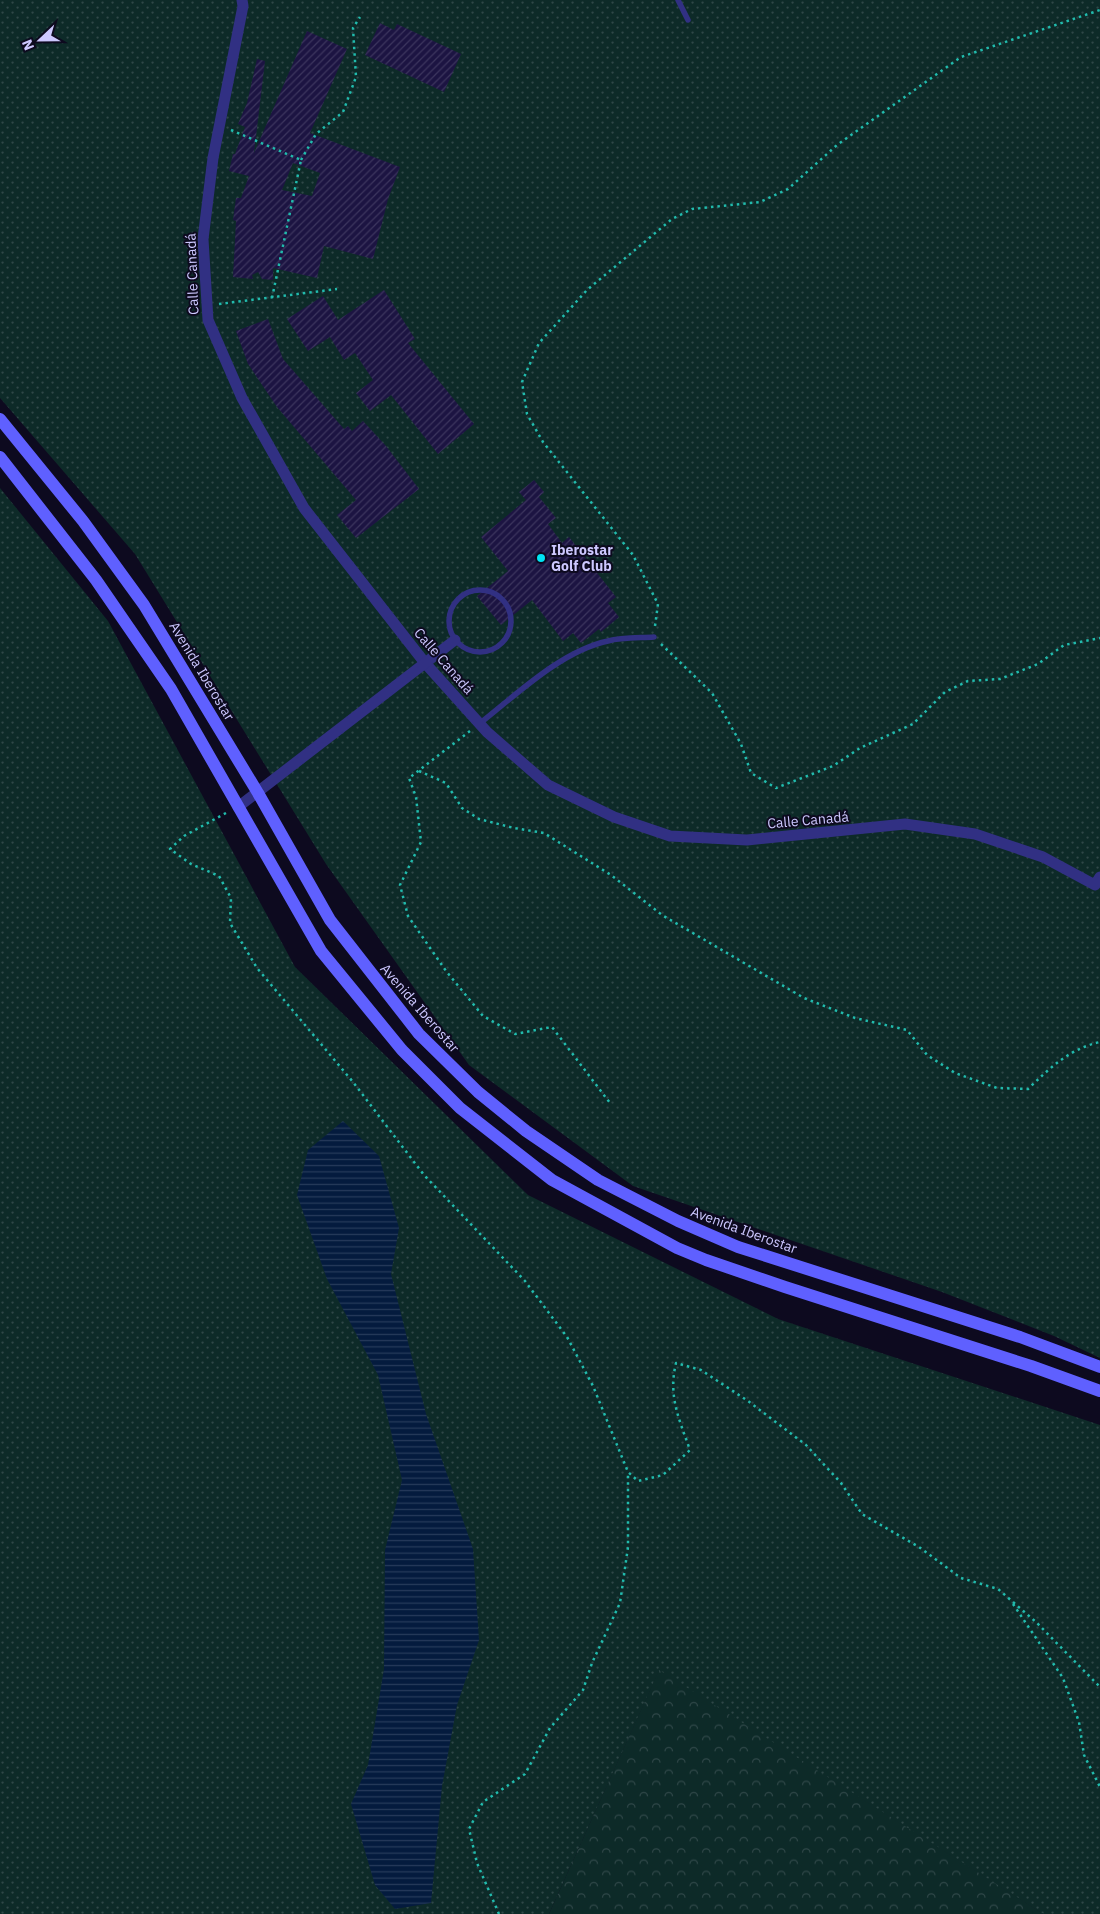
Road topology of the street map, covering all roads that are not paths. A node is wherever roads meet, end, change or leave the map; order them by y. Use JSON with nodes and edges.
{"nodes":[{"id":1,"x":242,"y":0,"type":"edge"},
{"id":2,"x":678,"y":0,"type":"edge"},
{"id":3,"x":688,"y":20,"type":"dead end"},
{"id":4,"x":0,"y":419,"type":"edge"},
{"id":5,"x":0,"y":457,"type":"edge"},
{"id":6,"x":654,"y":637,"type":"road end"},
{"id":7,"x":456,"y":640,"type":"junction"},
{"id":8,"x":425,"y":663,"type":"junction"},
{"id":9,"x":479,"y":724,"type":"junction"},
{"id":10,"x":258,"y":792,"type":"junction"},
{"id":11,"x":238,"y":806,"type":"junction"},
{"id":12,"x":1100,"y":877,"type":"edge"},
{"id":13,"x":1100,"y":1367,"type":"edge"},
{"id":14,"x":1100,"y":1391,"type":"edge"}],
"edges":[{"from":1,"to":8,"type":"street","name":"Calle Canadá"},
{"from":2,"to":3,"type":"lane"},
{"from":4,"to":10,"type":"street","name":"Avenida Iberostar"},
{"from":5,"to":11,"type":"street"},
{"from":6,"to":9,"type":"lane"},
{"from":7,"to":7,"type":"lane"},
{"from":7,"to":8,"type":"street"},
{"from":8,"to":9,"type":"street","name":"Calle Canadá"},
{"from":8,"to":10,"type":"street"},
{"from":9,"to":12,"type":"street","name":"Calle Canadá"},
{"from":10,"to":11,"type":"street"},
{"from":10,"to":13,"type":"street","name":"Avenida Iberostar"},
{"from":11,"to":14,"type":"street"}]}
